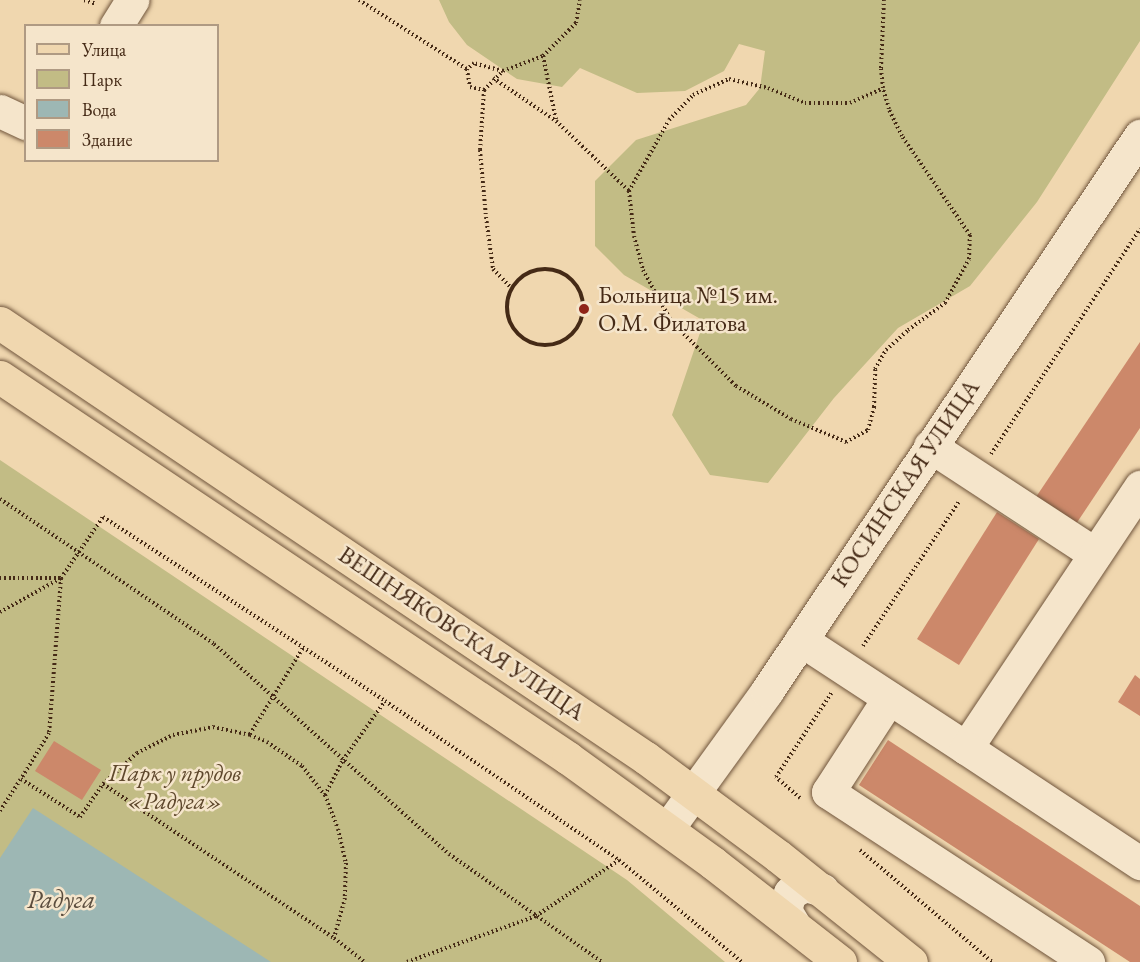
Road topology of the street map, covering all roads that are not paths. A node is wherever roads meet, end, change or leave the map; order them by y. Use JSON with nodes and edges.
{"nodes":[{"id":1,"x":132,"y":0,"type":"edge"},
{"id":2,"x":117,"y":24,"type":"edge"},
{"id":3,"x":0,"y":111,"type":"edge"},
{"id":4,"x":24,"y":122,"type":"edge"},
{"id":5,"x":1140,"y":136,"type":"edge"},
{"id":6,"x":0,"y":323,"type":"edge"},
{"id":7,"x":0,"y":377,"type":"edge"},
{"id":8,"x":930,"y":446,"type":"junction"},
{"id":9,"x":1140,"y":487,"type":"edge"},
{"id":10,"x":1095,"y":554,"type":"junction"},
{"id":11,"x":801,"y":640,"type":"junction"},
{"id":12,"x":889,"y":698,"type":"junction"},
{"id":13,"x":966,"y":748,"type":"junction"},
{"id":14,"x":694,"y":792,"type":"junction"},
{"id":15,"x":668,"y":828,"type":"junction"},
{"id":16,"x":1140,"y":863,"type":"edge"},
{"id":17,"x":822,"y":890,"type":"junction"},
{"id":18,"x":794,"y":925,"type":"junction"},
{"id":19,"x":840,"y":962,"type":"edge"},
{"id":20,"x":910,"y":962,"type":"edge"},
{"id":21,"x":1088,"y":962,"type":"edge"}],
"edges":[{"from":1,"to":2,"type":"street"},
{"from":3,"to":4,"type":"street"},
{"from":5,"to":8,"type":"street","name":"КОСИНСКАЯ УЛИЦА"},
{"from":6,"to":14,"type":"main road","name":"ВЕШНЯКОВСКАЯ УЛИЦА"},
{"from":7,"to":15,"type":"main road","name":"ВЕШНЯКОВСКАЯ УЛИЦА"},
{"from":8,"to":10,"type":"street"},
{"from":8,"to":11,"type":"street","name":"КОСИНСКАЯ УЛИЦА"},
{"from":9,"to":10,"type":"street"},
{"from":10,"to":13,"type":"street"},
{"from":11,"to":12,"type":"street"},
{"from":11,"to":14,"type":"street","name":"КОСИНСКАЯ УЛИЦА"},
{"from":12,"to":13,"type":"street"},
{"from":12,"to":21,"type":"street"},
{"from":13,"to":16,"type":"street"},
{"from":14,"to":15,"type":"street","name":"КОСИНСКАЯ УЛИЦА"},
{"from":14,"to":17,"type":"main road","name":"ВЕШНЯКОВСКАЯ УЛИЦА"},
{"from":15,"to":18,"type":"main road","name":"ВЕШНЯКОВСКАЯ УЛИЦА"},
{"from":17,"to":18,"type":"street"},
{"from":17,"to":20,"type":"main road","name":"ВЕШНЯКОВСКАЯ УЛИЦА"},
{"from":18,"to":19,"type":"main road","name":"ВЕШНЯКОВСКАЯ УЛИЦА"}]}
